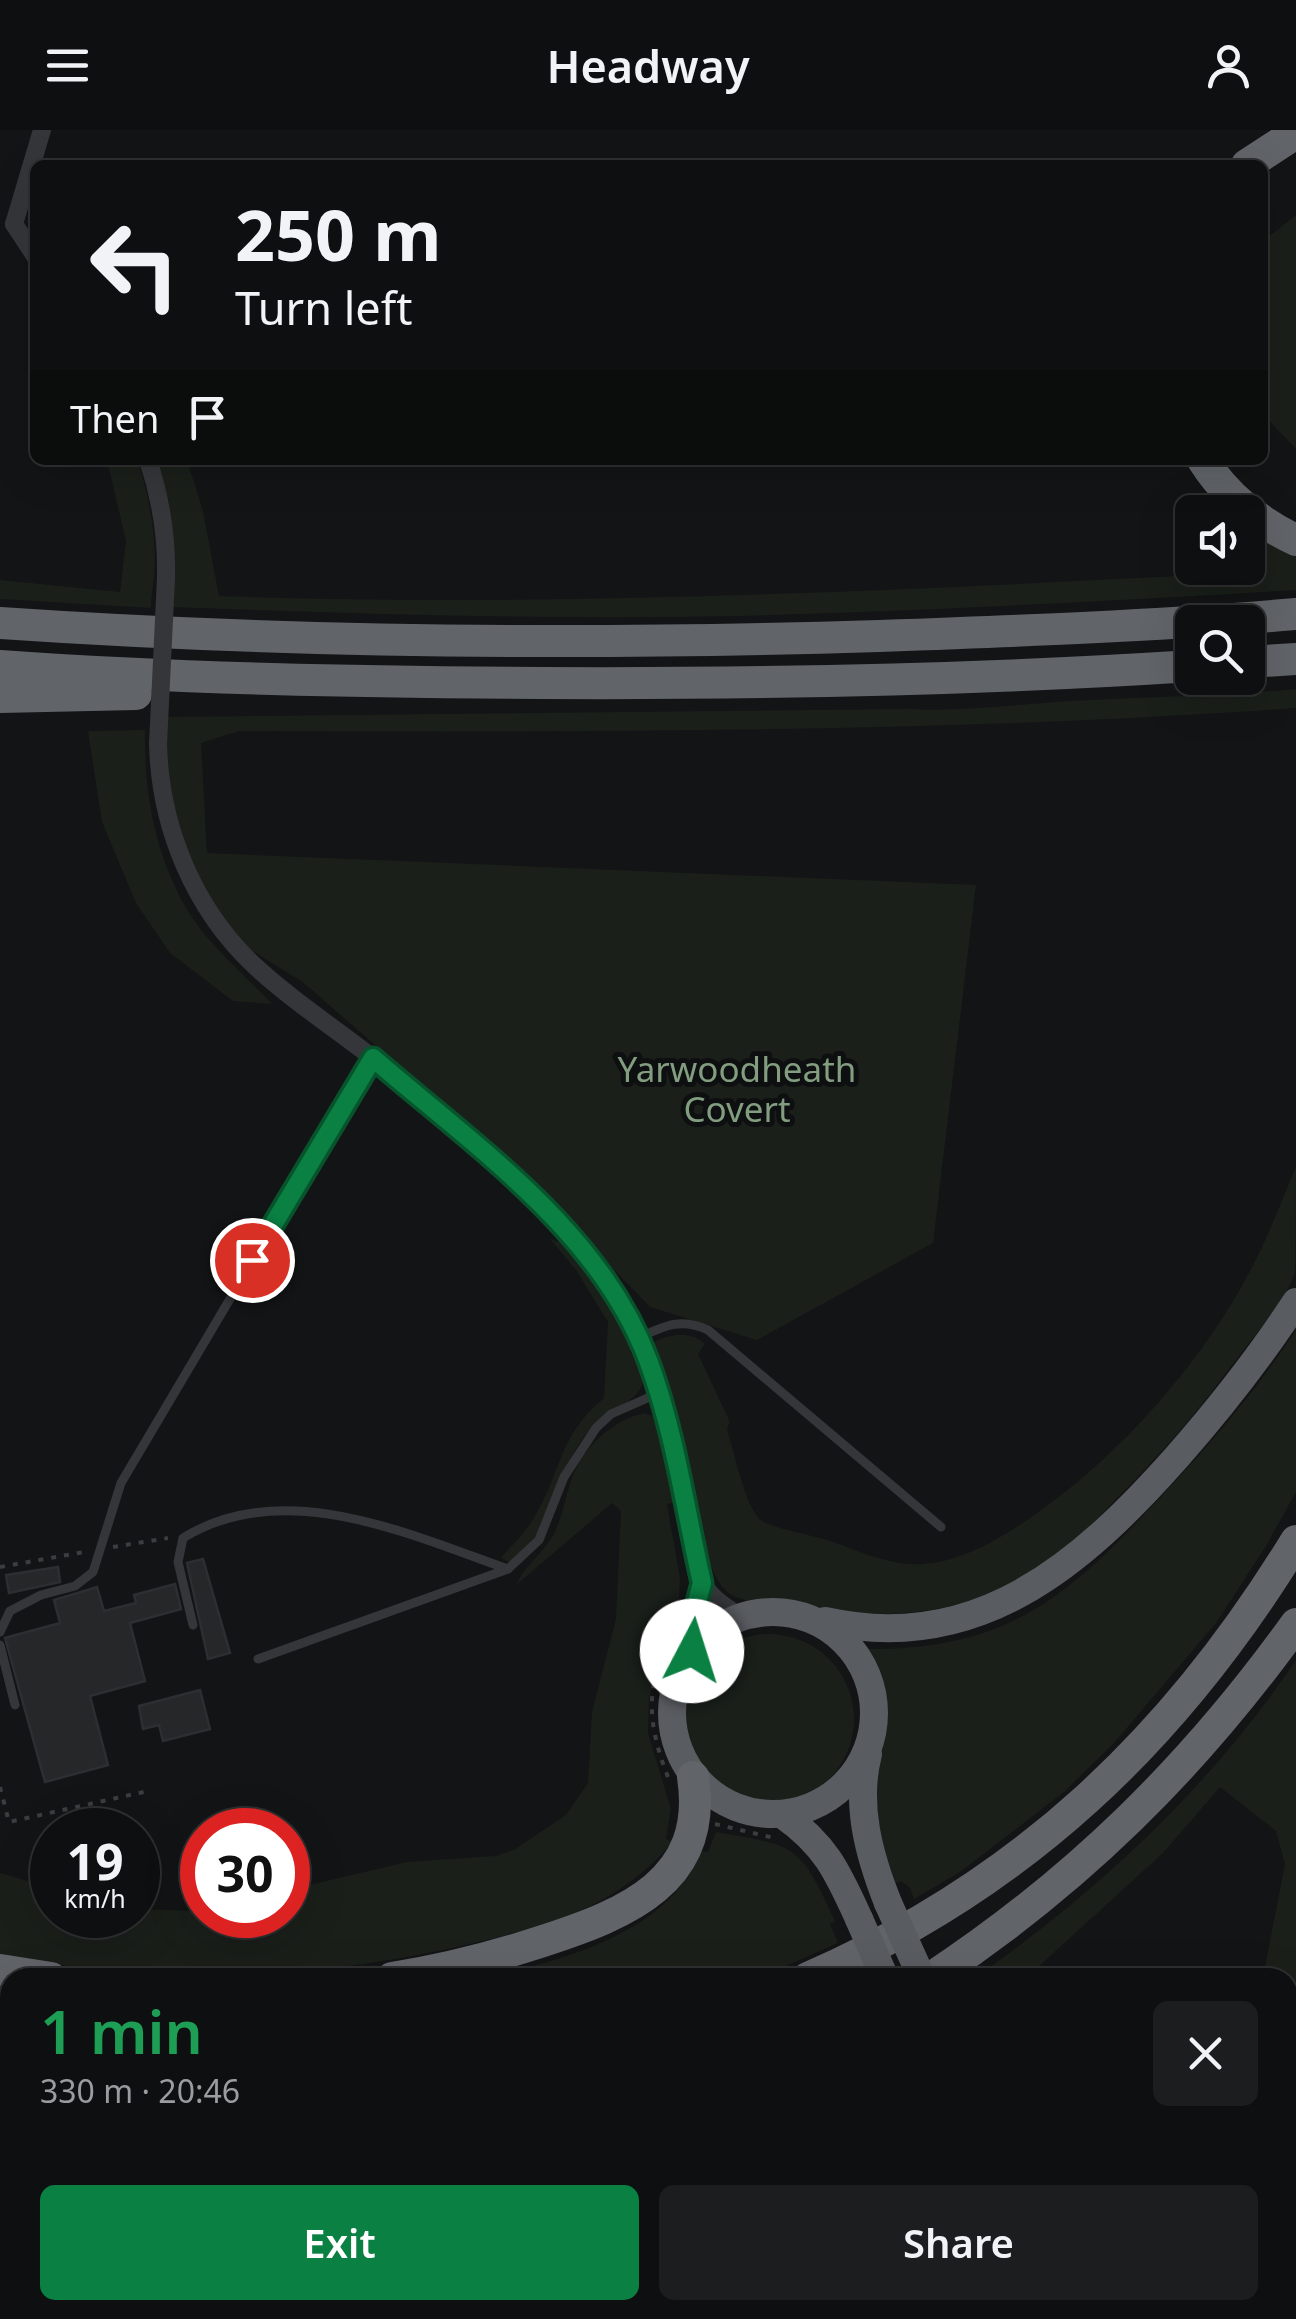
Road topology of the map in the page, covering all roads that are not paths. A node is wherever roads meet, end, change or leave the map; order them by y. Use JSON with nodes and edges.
{"nodes":[{"id":1,"x":42,"y":130,"type":"edge"},
{"id":2,"x":1296,"y":134,"type":"edge"},
{"id":3,"x":31,"y":160,"type":"edge"},
{"id":4,"x":1255,"y":160,"type":"edge"},
{"id":5,"x":30,"y":162,"type":"edge"},
{"id":6,"x":7,"y":224,"type":"edge"},
{"id":7,"x":30,"y":250,"type":"edge"},
{"id":8,"x":149,"y":465,"type":"edge"},
{"id":9,"x":1207,"y":465,"type":"edge"},
{"id":10,"x":1296,"y":540,"type":"edge"},
{"id":11,"x":1296,"y":614,"type":"edge"},
{"id":12,"x":0,"y":623,"type":"edge"},
{"id":13,"x":1296,"y":658,"type":"edge"},
{"id":14,"x":1265,"y":661,"type":"edge"},
{"id":15,"x":0,"y":666,"type":"edge"},
{"id":16,"x":1175,"y":667,"type":"edge"},
{"id":17,"x":375,"y":682,"type":"junction"},
{"id":18,"x":0,"y":697,"type":"edge"},
{"id":19,"x":373,"y":1058,"type":"junction"},
{"id":20,"x":1296,"y":1302,"type":"edge"},
{"id":21,"x":638,"y":1338,"type":"junction"},
{"id":22,"x":658,"y":1393,"type":"junction"},
{"id":23,"x":941,"y":1527,"type":"dead end"},
{"id":24,"x":1296,"y":1541,"type":"edge"},
{"id":25,"x":508,"y":1569,"type":"junction"},
{"id":26,"x":702,"y":1583,"type":"junction"},
{"id":27,"x":740,"y":1617,"type":"junction"},
{"id":28,"x":814,"y":1619,"type":"junction"},
{"id":29,"x":1296,"y":1624,"type":"edge"},
{"id":30,"x":193,"y":1625,"type":"dead end"},
{"id":31,"x":0,"y":1632,"type":"edge"},
{"id":32,"x":686,"y":1643,"type":"junction"},
{"id":33,"x":0,"y":1646,"type":"edge"},
{"id":34,"x":258,"y":1659,"type":"dead end"},
{"id":35,"x":15,"y":1706,"type":"dead end"},
{"id":36,"x":870,"y":1743,"type":"junction"},
{"id":37,"x":681,"y":1778,"type":"junction"},
{"id":38,"x":780,"y":1826,"type":"junction"},
{"id":39,"x":435,"y":1968,"type":"edge"},
{"id":40,"x":829,"y":1968,"type":"edge"},
{"id":41,"x":881,"y":1968,"type":"edge"},
{"id":42,"x":918,"y":1968,"type":"edge"},
{"id":43,"x":946,"y":1968,"type":"edge"}],
"edges":[{"from":1,"to":3,"type":"street"},
{"from":2,"to":4,"type":"highway"},
{"from":5,"to":6,"type":"street"},
{"from":6,"to":7,"type":"street"},
{"from":8,"to":19,"type":"street","bridge":true},
{"from":9,"to":10,"type":"highway"},
{"from":11,"to":12,"type":"highway"},
{"from":13,"to":14,"type":"highway"},
{"from":15,"to":17,"type":"highway"},
{"from":16,"to":17,"type":"highway"},
{"from":17,"to":18,"type":"highway"},
{"from":19,"to":21,"type":"street"},
{"from":19,"to":31,"type":"lane"},
{"from":20,"to":28,"type":"highway"},
{"from":21,"to":22,"type":"street"},
{"from":21,"to":23,"type":"lane"},
{"from":22,"to":25,"type":"lane"},
{"from":22,"to":26,"type":"street"},
{"from":24,"to":40,"type":"highway"},
{"from":25,"to":30,"type":"lane"},
{"from":25,"to":34,"type":"lane"},
{"from":26,"to":27,"type":"street"},
{"from":26,"to":32,"type":"street"},
{"from":27,"to":28,"type":"highway"},
{"from":27,"to":32,"type":"highway"},
{"from":28,"to":36,"type":"highway"},
{"from":29,"to":43,"type":"highway"},
{"from":32,"to":37,"type":"highway"},
{"from":33,"to":35,"type":"lane"},
{"from":36,"to":38,"type":"highway"},
{"from":36,"to":42,"type":"highway","bridge":true},
{"from":37,"to":38,"type":"highway"},
{"from":37,"to":39,"type":"highway"},
{"from":38,"to":41,"type":"highway","bridge":true}]}
